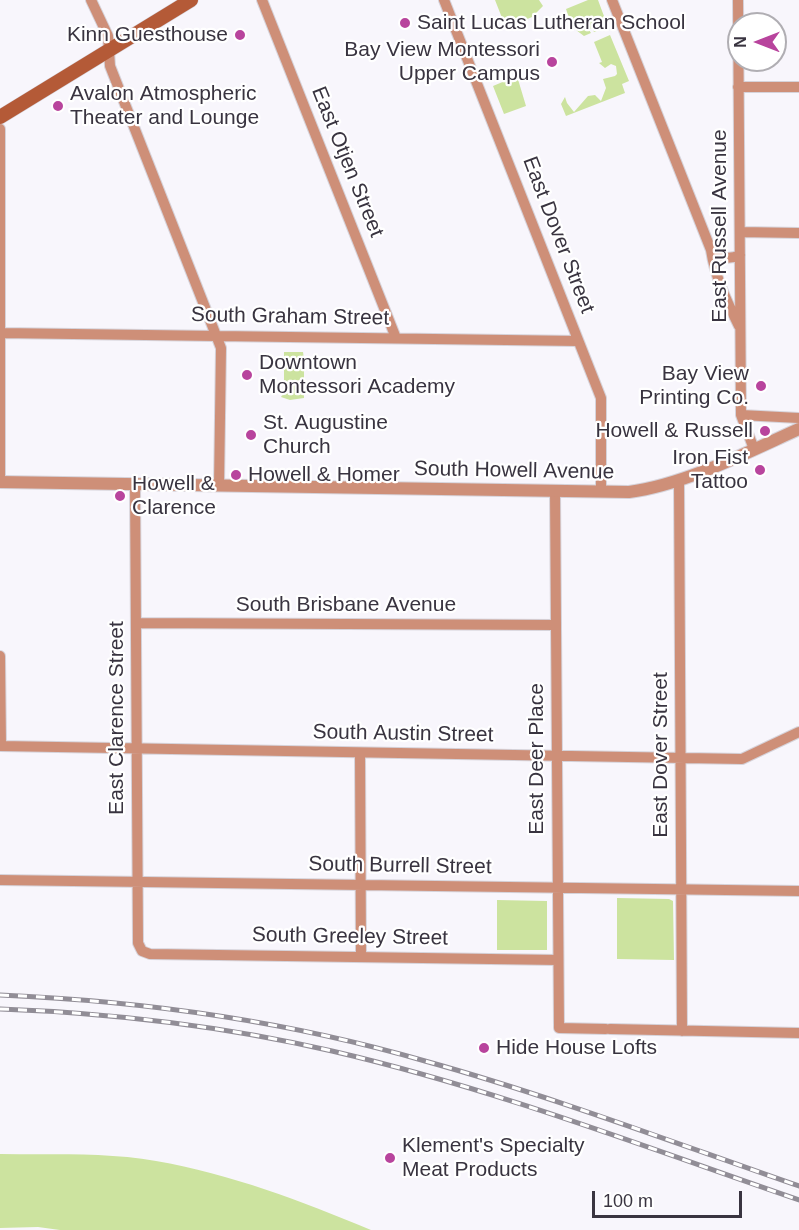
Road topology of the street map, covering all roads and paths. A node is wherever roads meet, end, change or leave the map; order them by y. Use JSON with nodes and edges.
{"nodes":[{"id":1,"x":91,"y":0,"type":"edge"},
{"id":2,"x":191,"y":0,"type":"edge"},
{"id":3,"x":262,"y":0,"type":"edge"},
{"id":4,"x":444,"y":0,"type":"edge"},
{"id":5,"x":612,"y":0,"type":"edge"},
{"id":6,"x":738,"y":0,"type":"edge"},
{"id":7,"x":109,"y":51,"type":"junction"},
{"id":8,"x":738,"y":87,"type":"junction"},
{"id":9,"x":799,"y":87,"type":"edge"},
{"id":10,"x":0,"y":117,"type":"edge"},
{"id":11,"x":0,"y":129,"type":"edge"},
{"id":12,"x":740,"y":232,"type":"junction"},
{"id":13,"x":799,"y":233,"type":"edge"},
{"id":14,"x":711,"y":250,"type":"junction"},
{"id":15,"x":740,"y":255,"type":"junction"},
{"id":16,"x":740,"y":327,"type":"junction"},
{"id":17,"x":1,"y":333,"type":"edge"},
{"id":18,"x":217,"y":336,"type":"junction"},
{"id":19,"x":396,"y":338,"type":"junction"},
{"id":20,"x":578,"y":341,"type":"junction"},
{"id":21,"x":741,"y":415,"type":"junction"},
{"id":22,"x":799,"y":418,"type":"edge"},
{"id":23,"x":799,"y":429,"type":"edge"},
{"id":24,"x":754,"y":449,"type":"junction"},
{"id":25,"x":679,"y":480,"type":"junction"},
{"id":26,"x":0,"y":482,"type":"edge"},
{"id":27,"x":135,"y":484,"type":"junction"},
{"id":28,"x":219,"y":486,"type":"junction"},
{"id":29,"x":555,"y":491,"type":"junction"},
{"id":30,"x":601,"y":492,"type":"junction"},
{"id":31,"x":136,"y":623,"type":"junction"},
{"id":32,"x":556,"y":625,"type":"junction"},
{"id":33,"x":0,"y":656,"type":"edge"},
{"id":34,"x":799,"y":732,"type":"edge"},
{"id":35,"x":0,"y":746,"type":"edge"},
{"id":36,"x":137,"y":749,"type":"junction"},
{"id":37,"x":360,"y":753,"type":"junction"},
{"id":38,"x":556,"y":756,"type":"junction"},
{"id":39,"x":680,"y":758,"type":"junction"},
{"id":40,"x":0,"y":880,"type":"edge"},
{"id":41,"x":138,"y":882,"type":"junction"},
{"id":42,"x":360,"y":885,"type":"junction"},
{"id":43,"x":558,"y":889,"type":"junction"},
{"id":44,"x":681,"y":890,"type":"junction"},
{"id":45,"x":799,"y":891,"type":"edge"},
{"id":46,"x":142,"y":951,"type":"joint"},
{"id":47,"x":361,"y":957,"type":"junction"},
{"id":48,"x":558,"y":960,"type":"junction"},
{"id":49,"x":682,"y":1031,"type":"junction"},
{"id":50,"x":799,"y":1033,"type":"edge"}],
"edges":[{"from":1,"to":7,"type":"street"},
{"from":2,"to":7,"type":"main road"},
{"from":3,"to":19,"type":"street","name":"East Otjen Street"},
{"from":4,"to":20,"type":"street","name":"East Dover Street"},
{"from":5,"to":14,"type":"street"},
{"from":6,"to":8,"type":"street","name":"East Russell Avenue"},
{"from":7,"to":10,"type":"main road"},
{"from":7,"to":18,"type":"street"},
{"from":8,"to":9,"type":"street"},
{"from":8,"to":12,"type":"street","name":"East Russell Avenue"},
{"from":11,"to":17,"type":"street"},
{"from":12,"to":13,"type":"street"},
{"from":12,"to":15,"type":"street","name":"East Russell Avenue"},
{"from":14,"to":15,"type":"street"},
{"from":14,"to":16,"type":"street"},
{"from":15,"to":16,"type":"street","name":"East Russell Avenue"},
{"from":16,"to":21,"type":"street","name":"East Russell Avenue"},
{"from":17,"to":18,"type":"street","name":"South Graham Street"},
{"from":17,"to":26,"type":"street"},
{"from":18,"to":19,"type":"street","name":"South Graham Street"},
{"from":18,"to":28,"type":"street"},
{"from":19,"to":20,"type":"street","name":"South Graham Street"},
{"from":20,"to":30,"type":"street","name":"East Dover Street"},
{"from":21,"to":22,"type":"street"},
{"from":21,"to":24,"type":"street","name":"East Russell Avenue"},
{"from":23,"to":24,"type":"street","name":"South Howell Avenue"},
{"from":24,"to":25,"type":"street","name":"South Howell Avenue"},
{"from":25,"to":30,"type":"street","name":"South Howell Avenue"},
{"from":25,"to":39,"type":"street","name":"East Dover Street"},
{"from":26,"to":27,"type":"street","name":"South Howell Avenue"},
{"from":27,"to":28,"type":"street","name":"South Howell Avenue"},
{"from":27,"to":31,"type":"street","name":"East Clarence Street"},
{"from":28,"to":29,"type":"street","name":"South Howell Avenue"},
{"from":29,"to":30,"type":"street","name":"South Howell Avenue"},
{"from":29,"to":32,"type":"street","name":"East Deer Place"},
{"from":31,"to":32,"type":"street","name":"South Brisbane Avenue"},
{"from":31,"to":36,"type":"street","name":"East Clarence Street"},
{"from":32,"to":38,"type":"street","name":"East Deer Place"},
{"from":33,"to":35,"type":"street"},
{"from":34,"to":39,"type":"street","name":"South Austin Street"},
{"from":35,"to":36,"type":"street","name":"South Austin Street"},
{"from":36,"to":37,"type":"street","name":"South Austin Street"},
{"from":36,"to":41,"type":"street","name":"East Clarence Street"},
{"from":37,"to":38,"type":"street","name":"South Austin Street"},
{"from":37,"to":42,"type":"street"},
{"from":38,"to":39,"type":"street","name":"South Austin Street"},
{"from":38,"to":43,"type":"street","name":"East Deer Place"},
{"from":39,"to":44,"type":"street","name":"East Dover Street"},
{"from":40,"to":41,"type":"street","name":"South Burrell Street"},
{"from":41,"to":42,"type":"street","name":"South Burrell Street"},
{"from":41,"to":46,"type":"street","name":"East Clarence Street"},
{"from":42,"to":43,"type":"street","name":"South Burrell Street"},
{"from":42,"to":47,"type":"street"},
{"from":43,"to":44,"type":"street","name":"South Burrell Street"},
{"from":43,"to":48,"type":"street","name":"East Deer Place"},
{"from":44,"to":45,"type":"street","name":"South Burrell Street"},
{"from":44,"to":49,"type":"street","name":"East Dover Street"},
{"from":46,"to":47,"type":"street","name":"South Greeley Street"},
{"from":47,"to":48,"type":"street","name":"South Greeley Street"},
{"from":48,"to":49,"type":"street","name":"East Deer Place"},
{"from":49,"to":50,"type":"street"}]}
